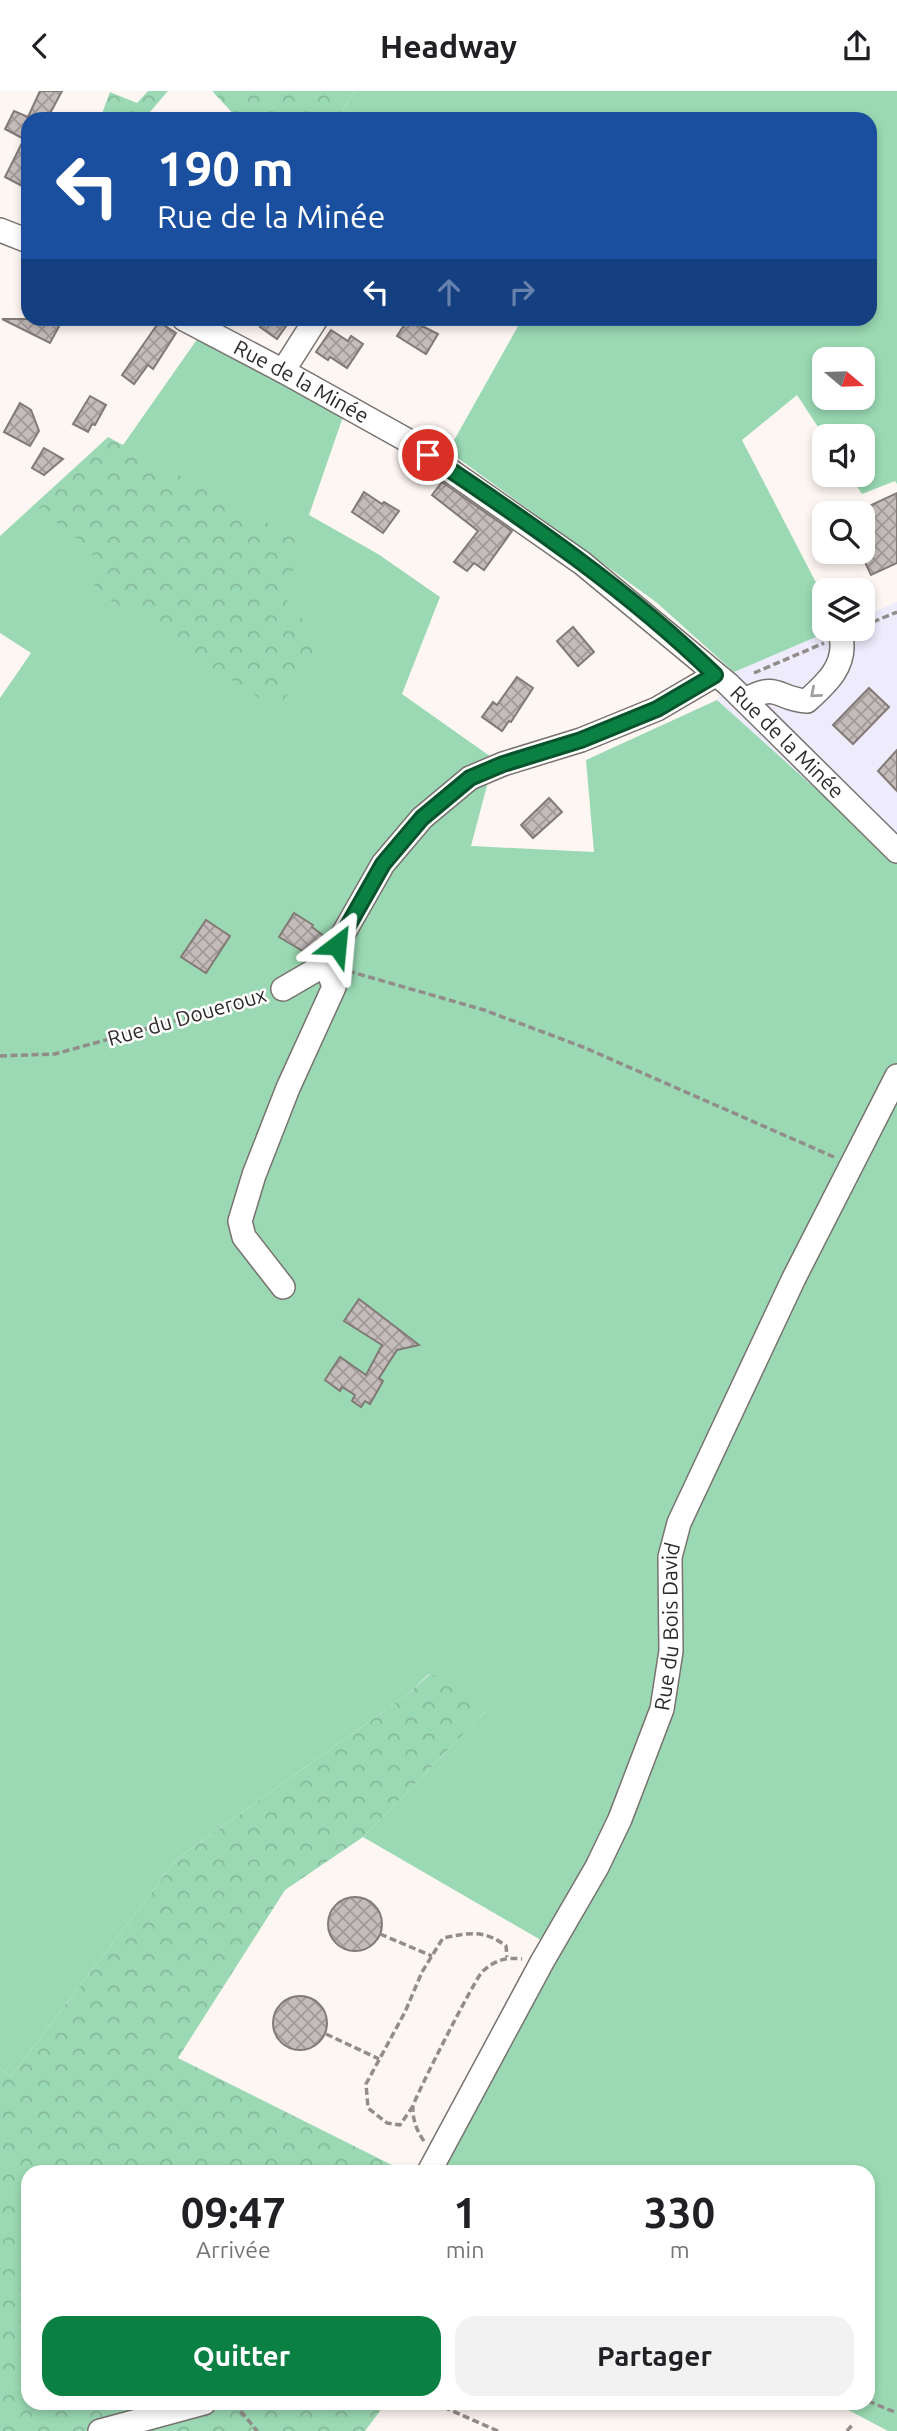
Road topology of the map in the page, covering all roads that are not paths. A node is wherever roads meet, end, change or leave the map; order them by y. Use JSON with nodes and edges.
{"nodes":[{"id":1,"x":0,"y":230,"type":"edge"},
{"id":2,"x":21,"y":238,"type":"edge"},
{"id":3,"x":197,"y":326,"type":"edge"},
{"id":4,"x":312,"y":326,"type":"edge"},
{"id":5,"x":283,"y":371,"type":"junction"},
{"id":6,"x":842,"y":641,"type":"edge"},
{"id":7,"x":729,"y":686,"type":"junction"},
{"id":8,"x":897,"y":851,"type":"edge"},
{"id":9,"x":328,"y":961,"type":"junction"},
{"id":10,"x":283,"y":989,"type":"road end"},
{"id":11,"x":897,"y":1076,"type":"edge"},
{"id":12,"x":283,"y":1287,"type":"dead end"},
{"id":13,"x":433,"y":2165,"type":"edge"},
{"id":14,"x":178,"y":2410,"type":"edge"},
{"id":15,"x":100,"y":2431,"type":"edge"}],
"edges":[{"from":1,"to":2,"type":"street"},
{"from":3,"to":5,"type":"street","name":"Rue de la Minée"},
{"from":4,"to":5,"type":"street"},
{"from":5,"to":7,"type":"street","name":"Rue de la Minée"},
{"from":6,"to":7,"type":"street","one_way":true},
{"from":7,"to":8,"type":"street","name":"Rue de la Minée"},
{"from":7,"to":9,"type":"street"},
{"from":9,"to":10,"type":"street","name":"Rue du Doueroux"},
{"from":9,"to":12,"type":"street"},
{"from":11,"to":13,"type":"street","name":"Rue du Bois David"},
{"from":14,"to":15,"type":"street"}]}
